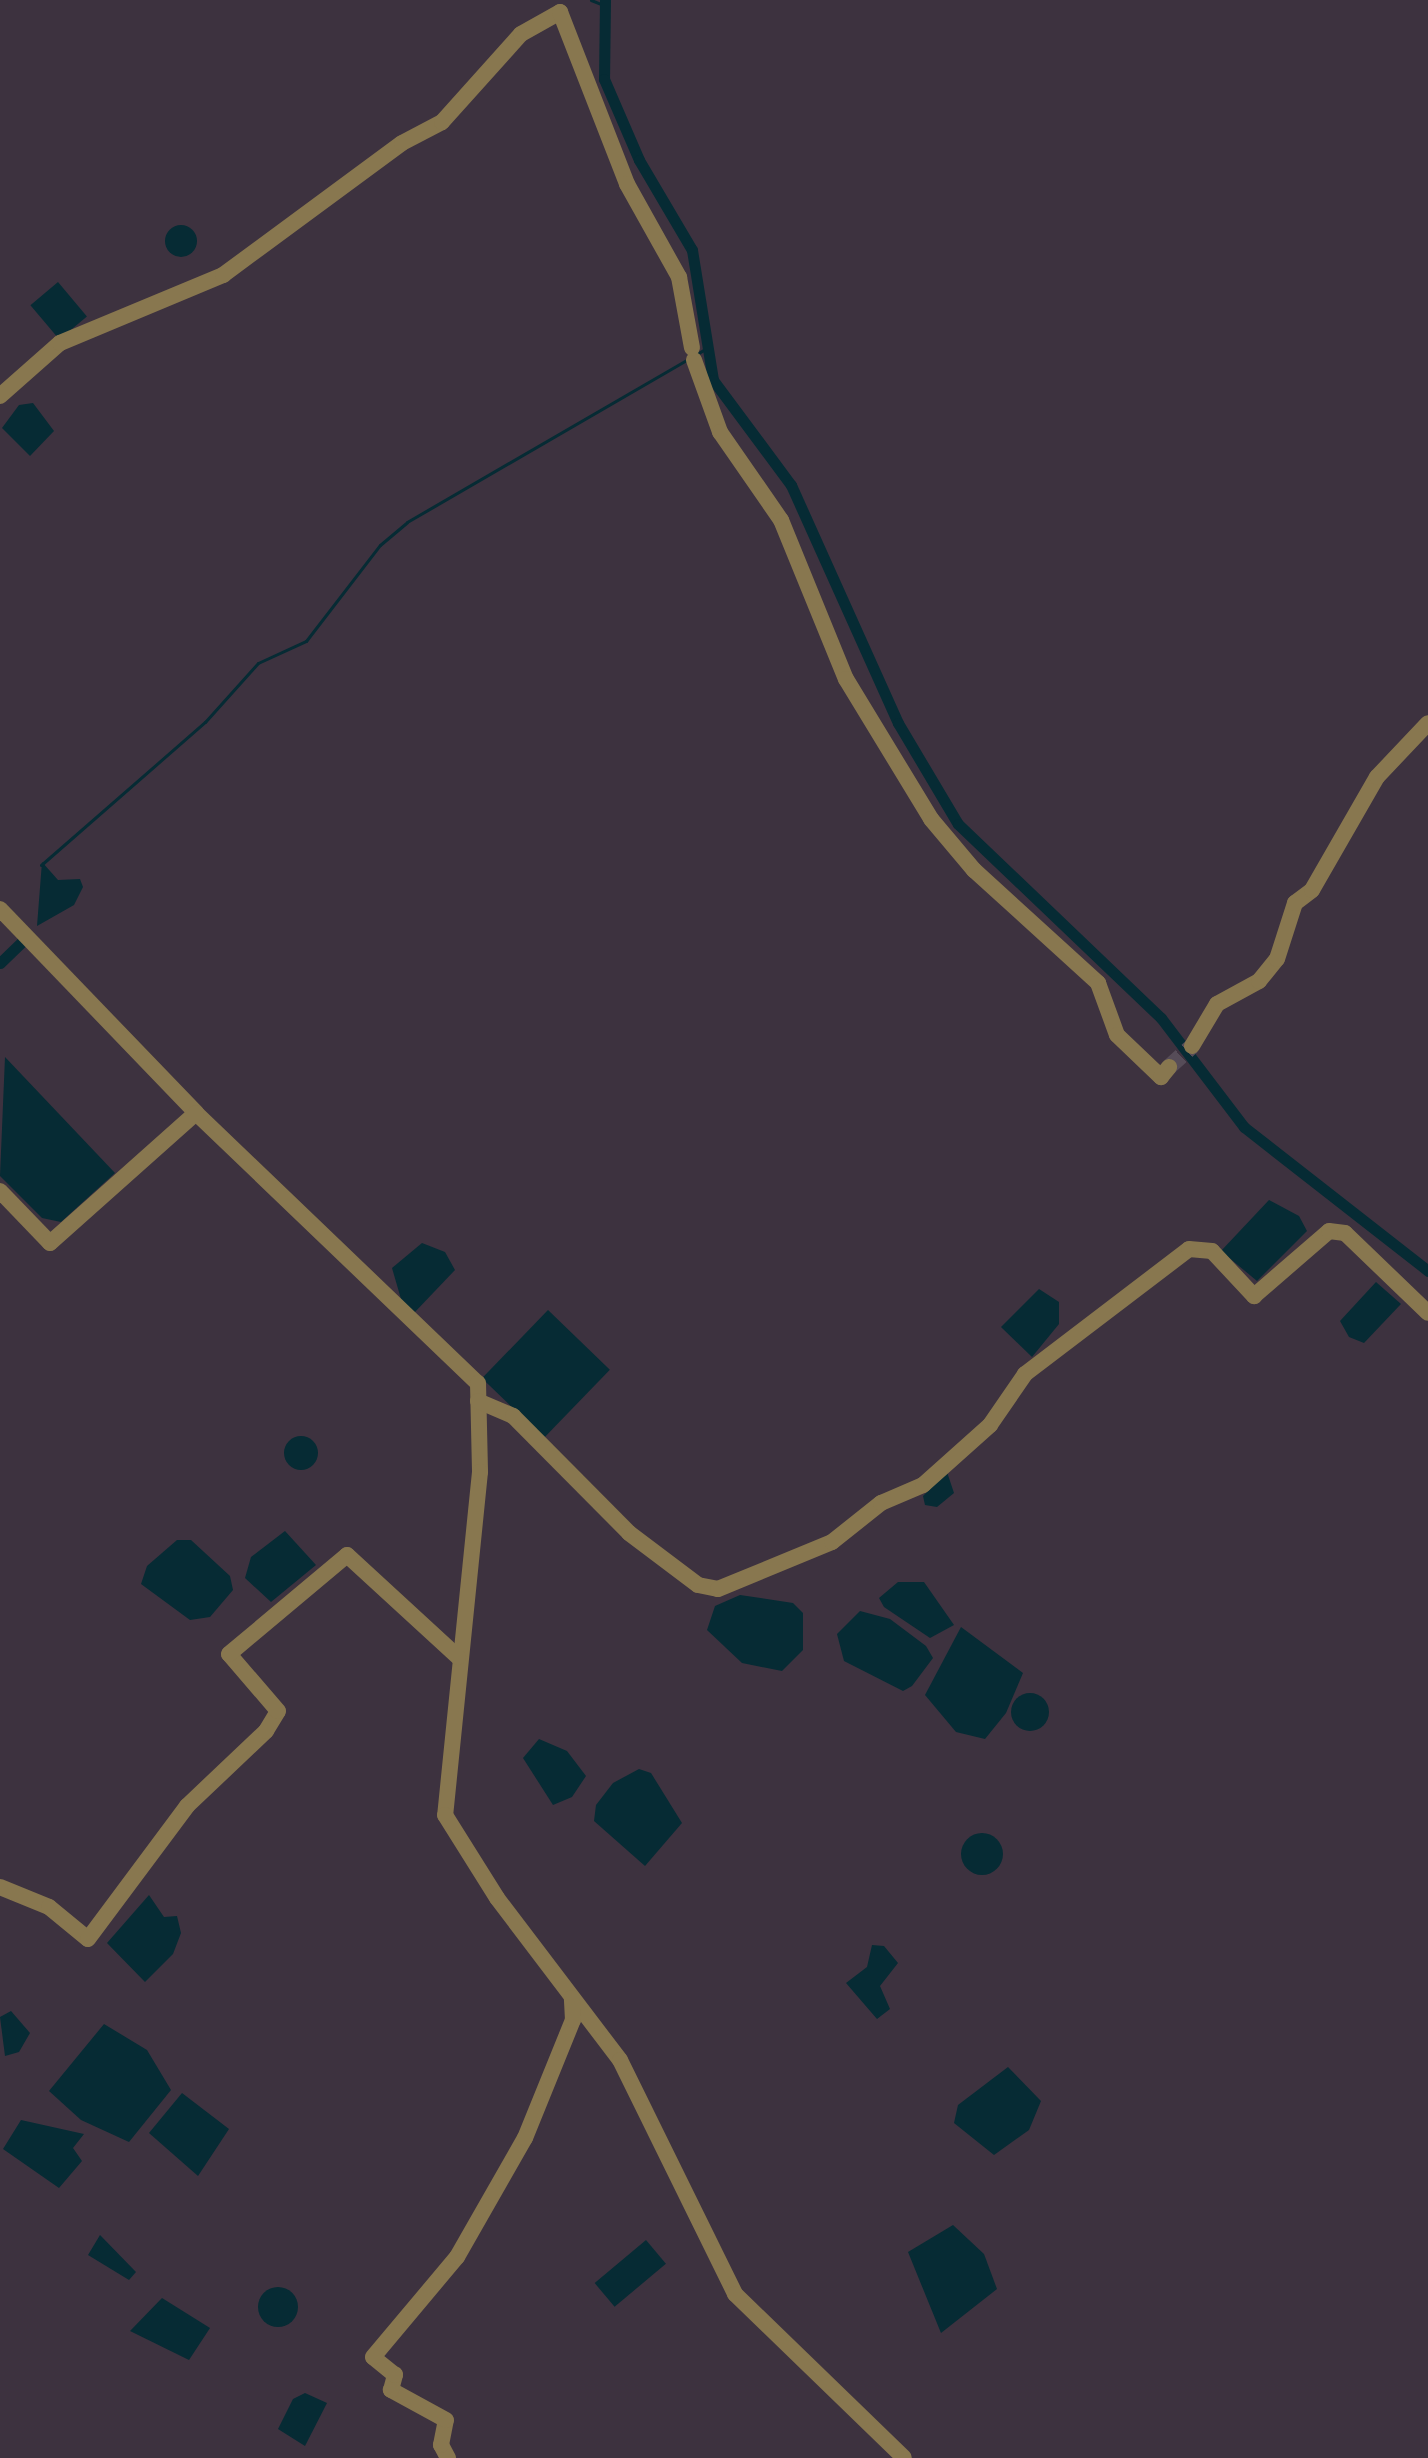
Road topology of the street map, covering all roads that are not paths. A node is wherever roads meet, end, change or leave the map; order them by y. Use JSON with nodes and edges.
{"nodes":[{"id":1,"x":0,"y":396,"type":"edge"},
{"id":2,"x":1428,"y":723,"type":"edge"},
{"id":3,"x":0,"y":909,"type":"edge"},
{"id":4,"x":1192,"y":1046,"type":"tunnel mouth"},
{"id":5,"x":1169,"y":1067,"type":"dead end"},
{"id":6,"x":196,"y":1113,"type":"junction"},
{"id":7,"x":0,"y":1191,"type":"edge"},
{"id":8,"x":1428,"y":1313,"type":"edge"},
{"id":9,"x":478,"y":1401,"type":"junction"},
{"id":10,"x":458,"y":1657,"type":"junction"},
{"id":11,"x":0,"y":1887,"type":"edge"},
{"id":12,"x":572,"y":1998,"type":"junction"},
{"id":13,"x":448,"y":2458,"type":"edge"},
{"id":14,"x":904,"y":2458,"type":"edge"}],
"edges":[{"from":1,"to":5,"type":"street"},
{"from":2,"to":4,"type":"street"},
{"from":3,"to":6,"type":"street"},
{"from":6,"to":7,"type":"street"},
{"from":6,"to":9,"type":"street"},
{"from":8,"to":9,"type":"street"},
{"from":9,"to":10,"type":"street"},
{"from":10,"to":11,"type":"street"},
{"from":10,"to":12,"type":"street"},
{"from":12,"to":13,"type":"street"},
{"from":12,"to":14,"type":"street"}]}
